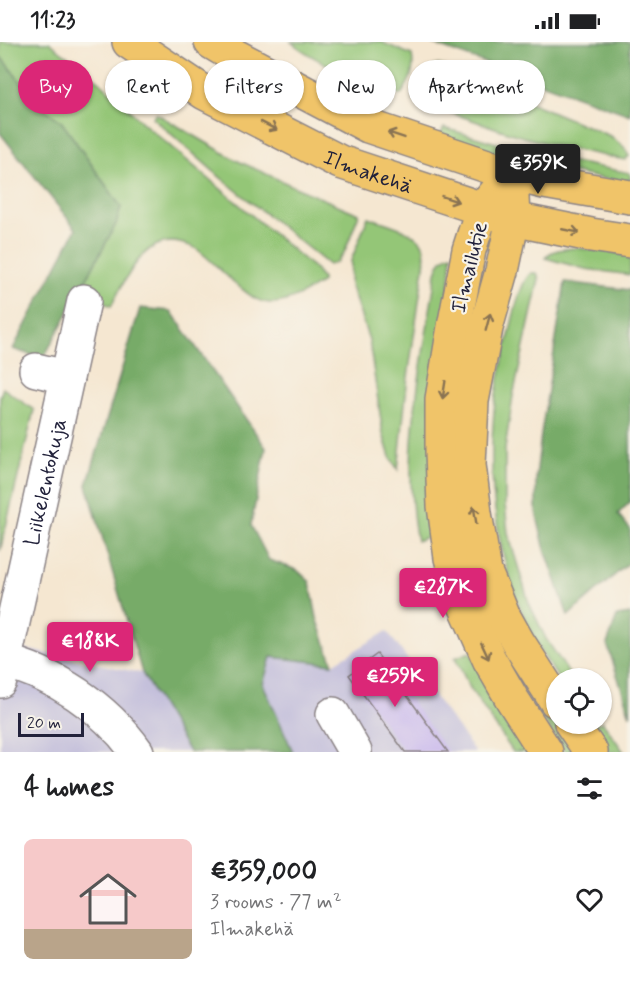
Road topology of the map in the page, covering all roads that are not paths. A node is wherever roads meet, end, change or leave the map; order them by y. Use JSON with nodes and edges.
{"nodes":[{"id":1,"x":129,"y":42,"type":"edge"},
{"id":2,"x":211,"y":42,"type":"edge"},
{"id":3,"x":511,"y":174,"type":"junction"},
{"id":4,"x":630,"y":197,"type":"edge"},
{"id":5,"x":482,"y":210,"type":"junction"},
{"id":6,"x":513,"y":219,"type":"junction"},
{"id":7,"x":630,"y":241,"type":"edge"},
{"id":8,"x":84,"y":301,"type":"dead end"},
{"id":9,"x":2,"y":668,"type":"edge"},
{"id":10,"x":546,"y":685,"type":"edge"},
{"id":11,"x":333,"y":714,"type":"dead end"},
{"id":12,"x":579,"y":734,"type":"edge"},
{"id":13,"x":137,"y":752,"type":"edge"},
{"id":14,"x":356,"y":752,"type":"edge"},
{"id":15,"x":546,"y":752,"type":"edge"},
{"id":16,"x":591,"y":752,"type":"edge"}],
"edges":[{"from":1,"to":5,"type":"main road","name":"Ilmakehä","one_way":true},
{"from":3,"to":2,"type":"main road","name":"Ilmakehä","one_way":true},
{"from":3,"to":4,"type":"main road","name":"Ilmakehä"},
{"from":3,"to":5,"type":"main road","name":"Ilmailutie"},
{"from":3,"to":6,"type":"main road","name":"Ilmailutie"},
{"from":5,"to":6,"type":"main road","name":"Ilmakehä"},
{"from":5,"to":15,"type":"main road","name":"Ilmailutie","one_way":true},
{"from":6,"to":7,"type":"main road","name":"Ilmakehä","one_way":true},
{"from":10,"to":6,"type":"main road","name":"Ilmailutie","one_way":true},
{"from":8,"to":9,"type":"street","name":"Liikelentokuja"},
{"from":9,"to":13,"type":"street"},
{"from":11,"to":14,"type":"street"},
{"from":12,"to":16,"type":"main road"}]}
